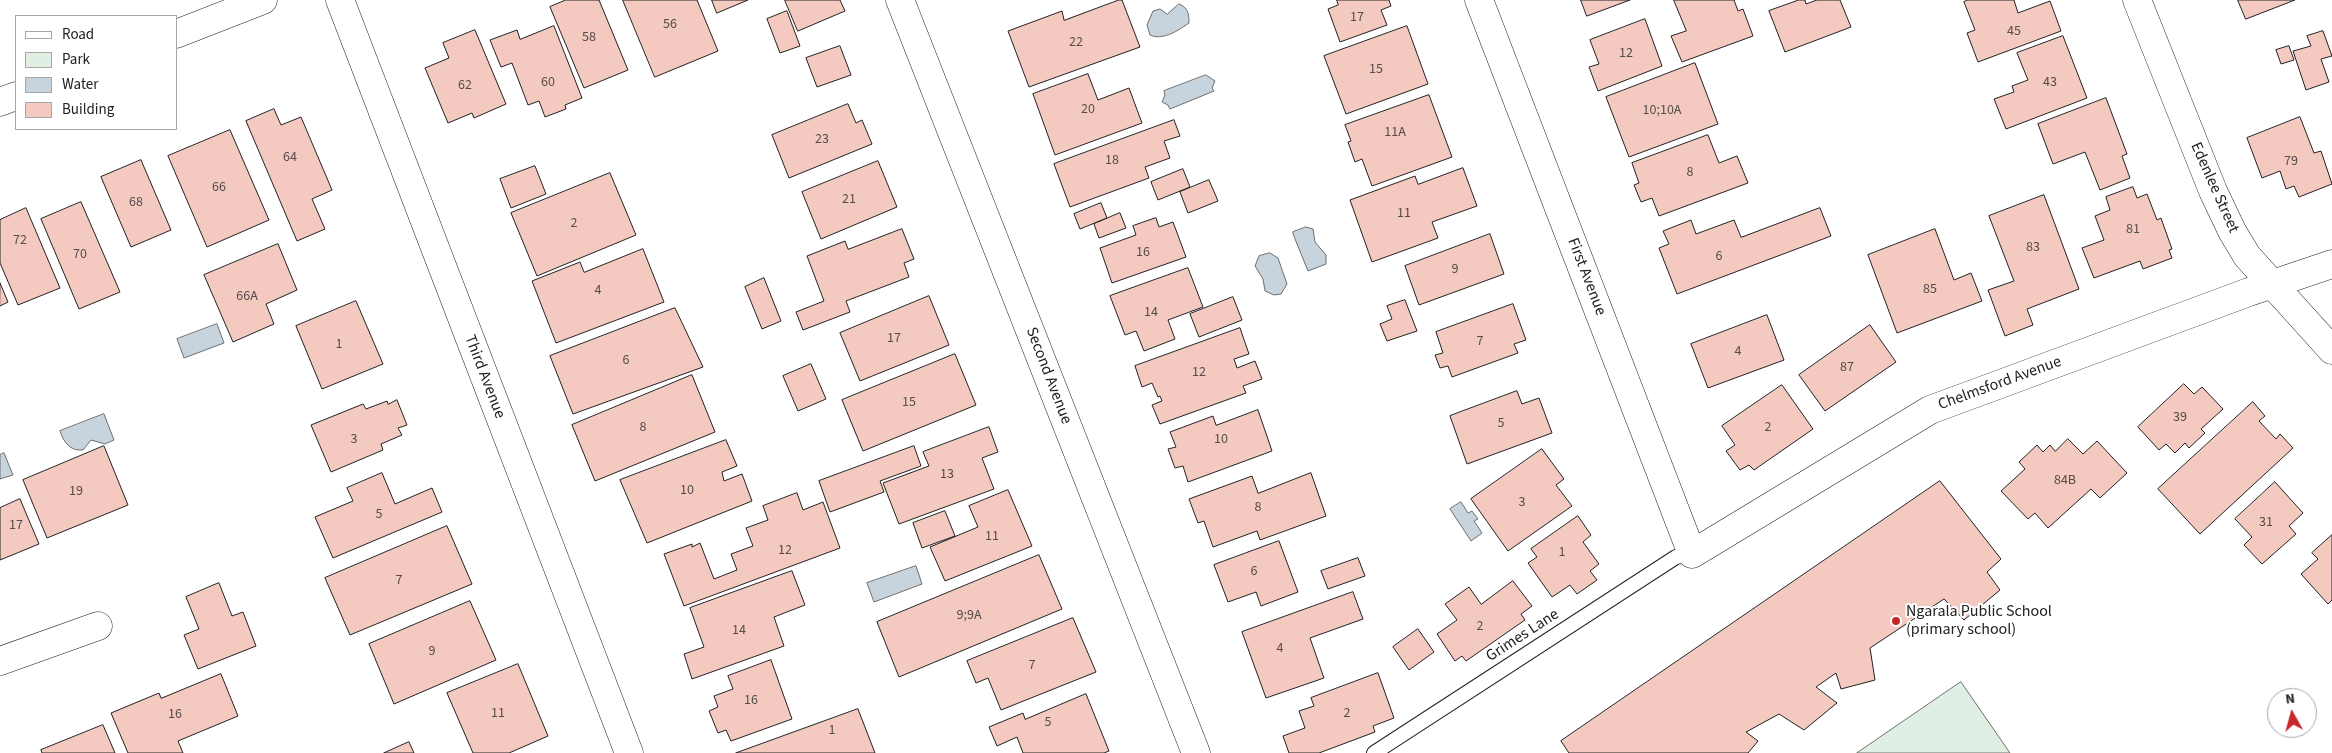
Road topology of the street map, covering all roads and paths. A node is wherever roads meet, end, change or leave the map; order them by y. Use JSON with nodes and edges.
{"nodes":[{"id":1,"x":262,"y":0,"type":"edge"},
{"id":2,"x":340,"y":0,"type":"edge"},
{"id":3,"x":900,"y":0,"type":"edge"},
{"id":4,"x":1479,"y":0,"type":"edge"},
{"id":5,"x":2137,"y":0,"type":"edge"},
{"id":6,"x":178,"y":33,"type":"edge"},
{"id":7,"x":15,"y":96,"type":"edge"},
{"id":8,"x":0,"y":102,"type":"edge"},
{"id":9,"x":2332,"y":264,"type":"edge"},
{"id":10,"x":2272,"y":285,"type":"junction"},
{"id":11,"x":2332,"y":350,"type":"edge"},
{"id":12,"x":1692,"y":554,"type":"junction"},
{"id":13,"x":98,"y":626,"type":"dead end"},
{"id":14,"x":0,"y":661,"type":"edge"},
{"id":15,"x":629,"y":753,"type":"edge"},
{"id":16,"x":1196,"y":753,"type":"edge"},
{"id":17,"x":1374,"y":753,"type":"edge"}],
"edges":[{"from":1,"to":6,"type":"street"},
{"from":2,"to":15,"type":"street","name":"Third Avenue"},
{"from":3,"to":16,"type":"street","name":"Second Avenue"},
{"from":4,"to":12,"type":"street","name":"First Avenue"},
{"from":5,"to":10,"type":"street","name":"Edenlee Street"},
{"from":7,"to":8,"type":"street"},
{"from":9,"to":10,"type":"street","name":"Chelmsford Avenue"},
{"from":10,"to":11,"type":"street","name":"Edenlee Street"},
{"from":10,"to":12,"type":"street","name":"Chelmsford Avenue"},
{"from":12,"to":17,"type":"lane","name":"Grimes Lane"},
{"from":13,"to":14,"type":"street"}]}
